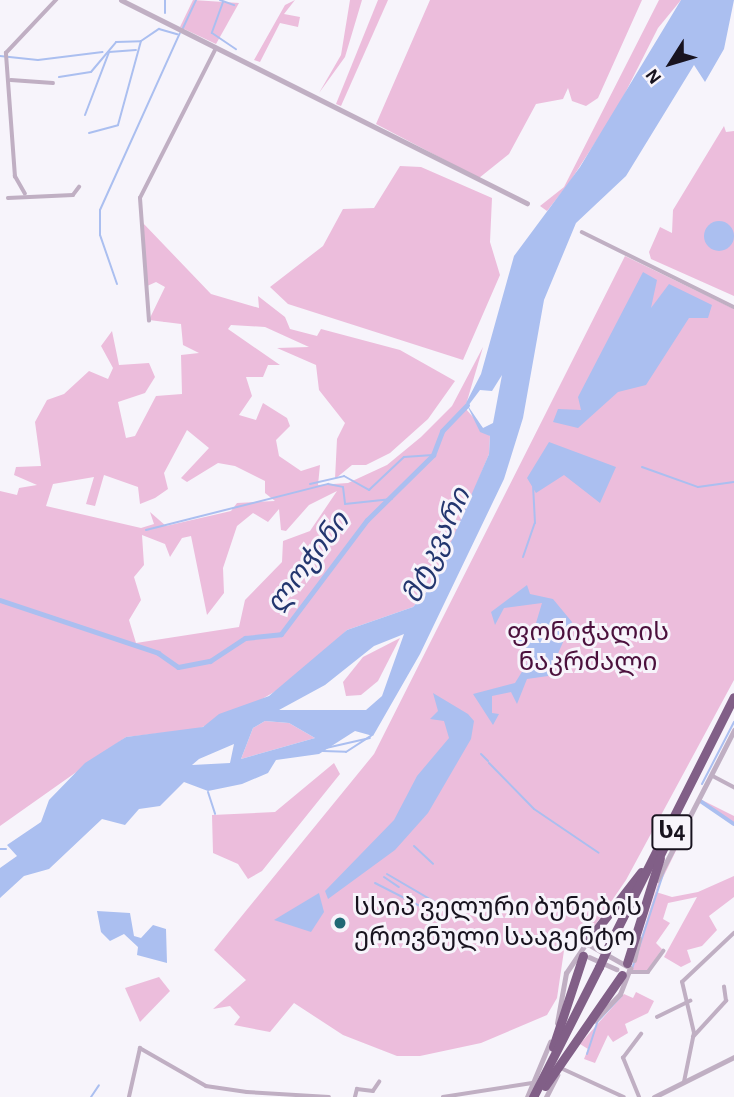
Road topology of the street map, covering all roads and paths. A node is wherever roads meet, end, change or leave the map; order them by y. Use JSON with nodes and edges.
{"nodes":[{"id":1,"x":56,"y":0,"type":"edge"},
{"id":2,"x":121,"y":0,"type":"edge"},
{"id":3,"x":216,"y":47,"type":"junction"},
{"id":4,"x":11,"y":80,"type":"junction"},
{"id":5,"x":53,"y":83,"type":"dead end"},
{"id":6,"x":79,"y":187,"type":"dead end"},
{"id":7,"x":25,"y":194,"type":"junction"},
{"id":8,"x":8,"y":198,"type":"dead end"},
{"id":9,"x":527,"y":203,"type":"dead end"},
{"id":10,"x":582,"y":232,"type":"dead end"},
{"id":11,"x":734,"y":307,"type":"edge"},
{"id":12,"x":149,"y":321,"type":"dead end"},
{"id":13,"x":734,"y":697,"type":"edge"},
{"id":14,"x":734,"y":709,"type":"edge"},
{"id":15,"x":734,"y":730,"type":"edge"},
{"id":16,"x":732,"y":739,"type":"edge"},
{"id":17,"x":713,"y":776,"type":"dead end"},
{"id":18,"x":734,"y":787,"type":"edge"},
{"id":19,"x":662,"y":844,"type":"junction"},
{"id":20,"x":734,"y":933,"type":"edge"},
{"id":21,"x":586,"y":951,"type":"junction"},
{"id":22,"x":663,"y":951,"type":"dead end"},
{"id":23,"x":625,"y":970,"type":"junction"},
{"id":24,"x":724,"y":987,"type":"dead end"},
{"id":25,"x":690,"y":1001,"type":"junction"},
{"id":26,"x":657,"y":1017,"type":"dead end"},
{"id":27,"x":640,"y":1034,"type":"dead end"},
{"id":28,"x":693,"y":1037,"type":"junction"},
{"id":29,"x":734,"y":1057,"type":"edge"},
{"id":30,"x":561,"y":1068,"type":"junction"},
{"id":31,"x":684,"y":1082,"type":"junction"},
{"id":32,"x":379,"y":1083,"type":"dead end"},
{"id":33,"x":537,"y":1090,"type":"edge"},
{"id":34,"x":248,"y":1095,"type":"edge"},
{"id":35,"x":130,"y":1097,"type":"edge"},
{"id":36,"x":329,"y":1097,"type":"edge"},
{"id":37,"x":355,"y":1097,"type":"edge"},
{"id":38,"x":443,"y":1097,"type":"edge"},
{"id":39,"x":527,"y":1097,"type":"edge"},
{"id":40,"x":546,"y":1097,"type":"edge"},
{"id":41,"x":624,"y":1097,"type":"edge"},
{"id":42,"x":639,"y":1097,"type":"edge"},
{"id":43,"x":654,"y":1097,"type":"edge"}],
"edges":[{"from":1,"to":4,"type":"street"},
{"from":2,"to":3,"type":"street"},
{"from":3,"to":9,"type":"street"},
{"from":3,"to":12,"type":"street"},
{"from":4,"to":5,"type":"street"},
{"from":4,"to":7,"type":"street"},
{"from":6,"to":7,"type":"street"},
{"from":7,"to":8,"type":"street"},
{"from":10,"to":11,"type":"street"},
{"from":13,"to":19,"type":"highway","number":"ს4"},
{"from":14,"to":19,"type":"highway","number":"ს4"},
{"from":15,"to":16,"type":"street"},
{"from":16,"to":23,"type":"street"},
{"from":17,"to":18,"type":"street"},
{"from":19,"to":21,"type":"highway"},
{"from":19,"to":23,"type":"highway"},
{"from":19,"to":33,"type":"highway","number":"ს4"},
{"from":20,"to":25,"type":"street"},
{"from":21,"to":23,"type":"street"},
{"from":21,"to":33,"type":"highway"},
{"from":21,"to":33,"type":"street"},
{"from":22,"to":23,"type":"street"},
{"from":23,"to":30,"type":"street"},
{"from":23,"to":33,"type":"highway"},
{"from":24,"to":28,"type":"street"},
{"from":25,"to":26,"type":"street"},
{"from":25,"to":28,"type":"street"},
{"from":27,"to":42,"type":"street"},
{"from":28,"to":31,"type":"street"},
{"from":29,"to":31,"type":"street"},
{"from":30,"to":40,"type":"street"},
{"from":30,"to":41,"type":"street"},
{"from":31,"to":43,"type":"street"},
{"from":32,"to":37,"type":"street"},
{"from":33,"to":38,"type":"street"},
{"from":33,"to":39,"type":"street"},
{"from":34,"to":35,"type":"street"},
{"from":34,"to":36,"type":"street"}]}
